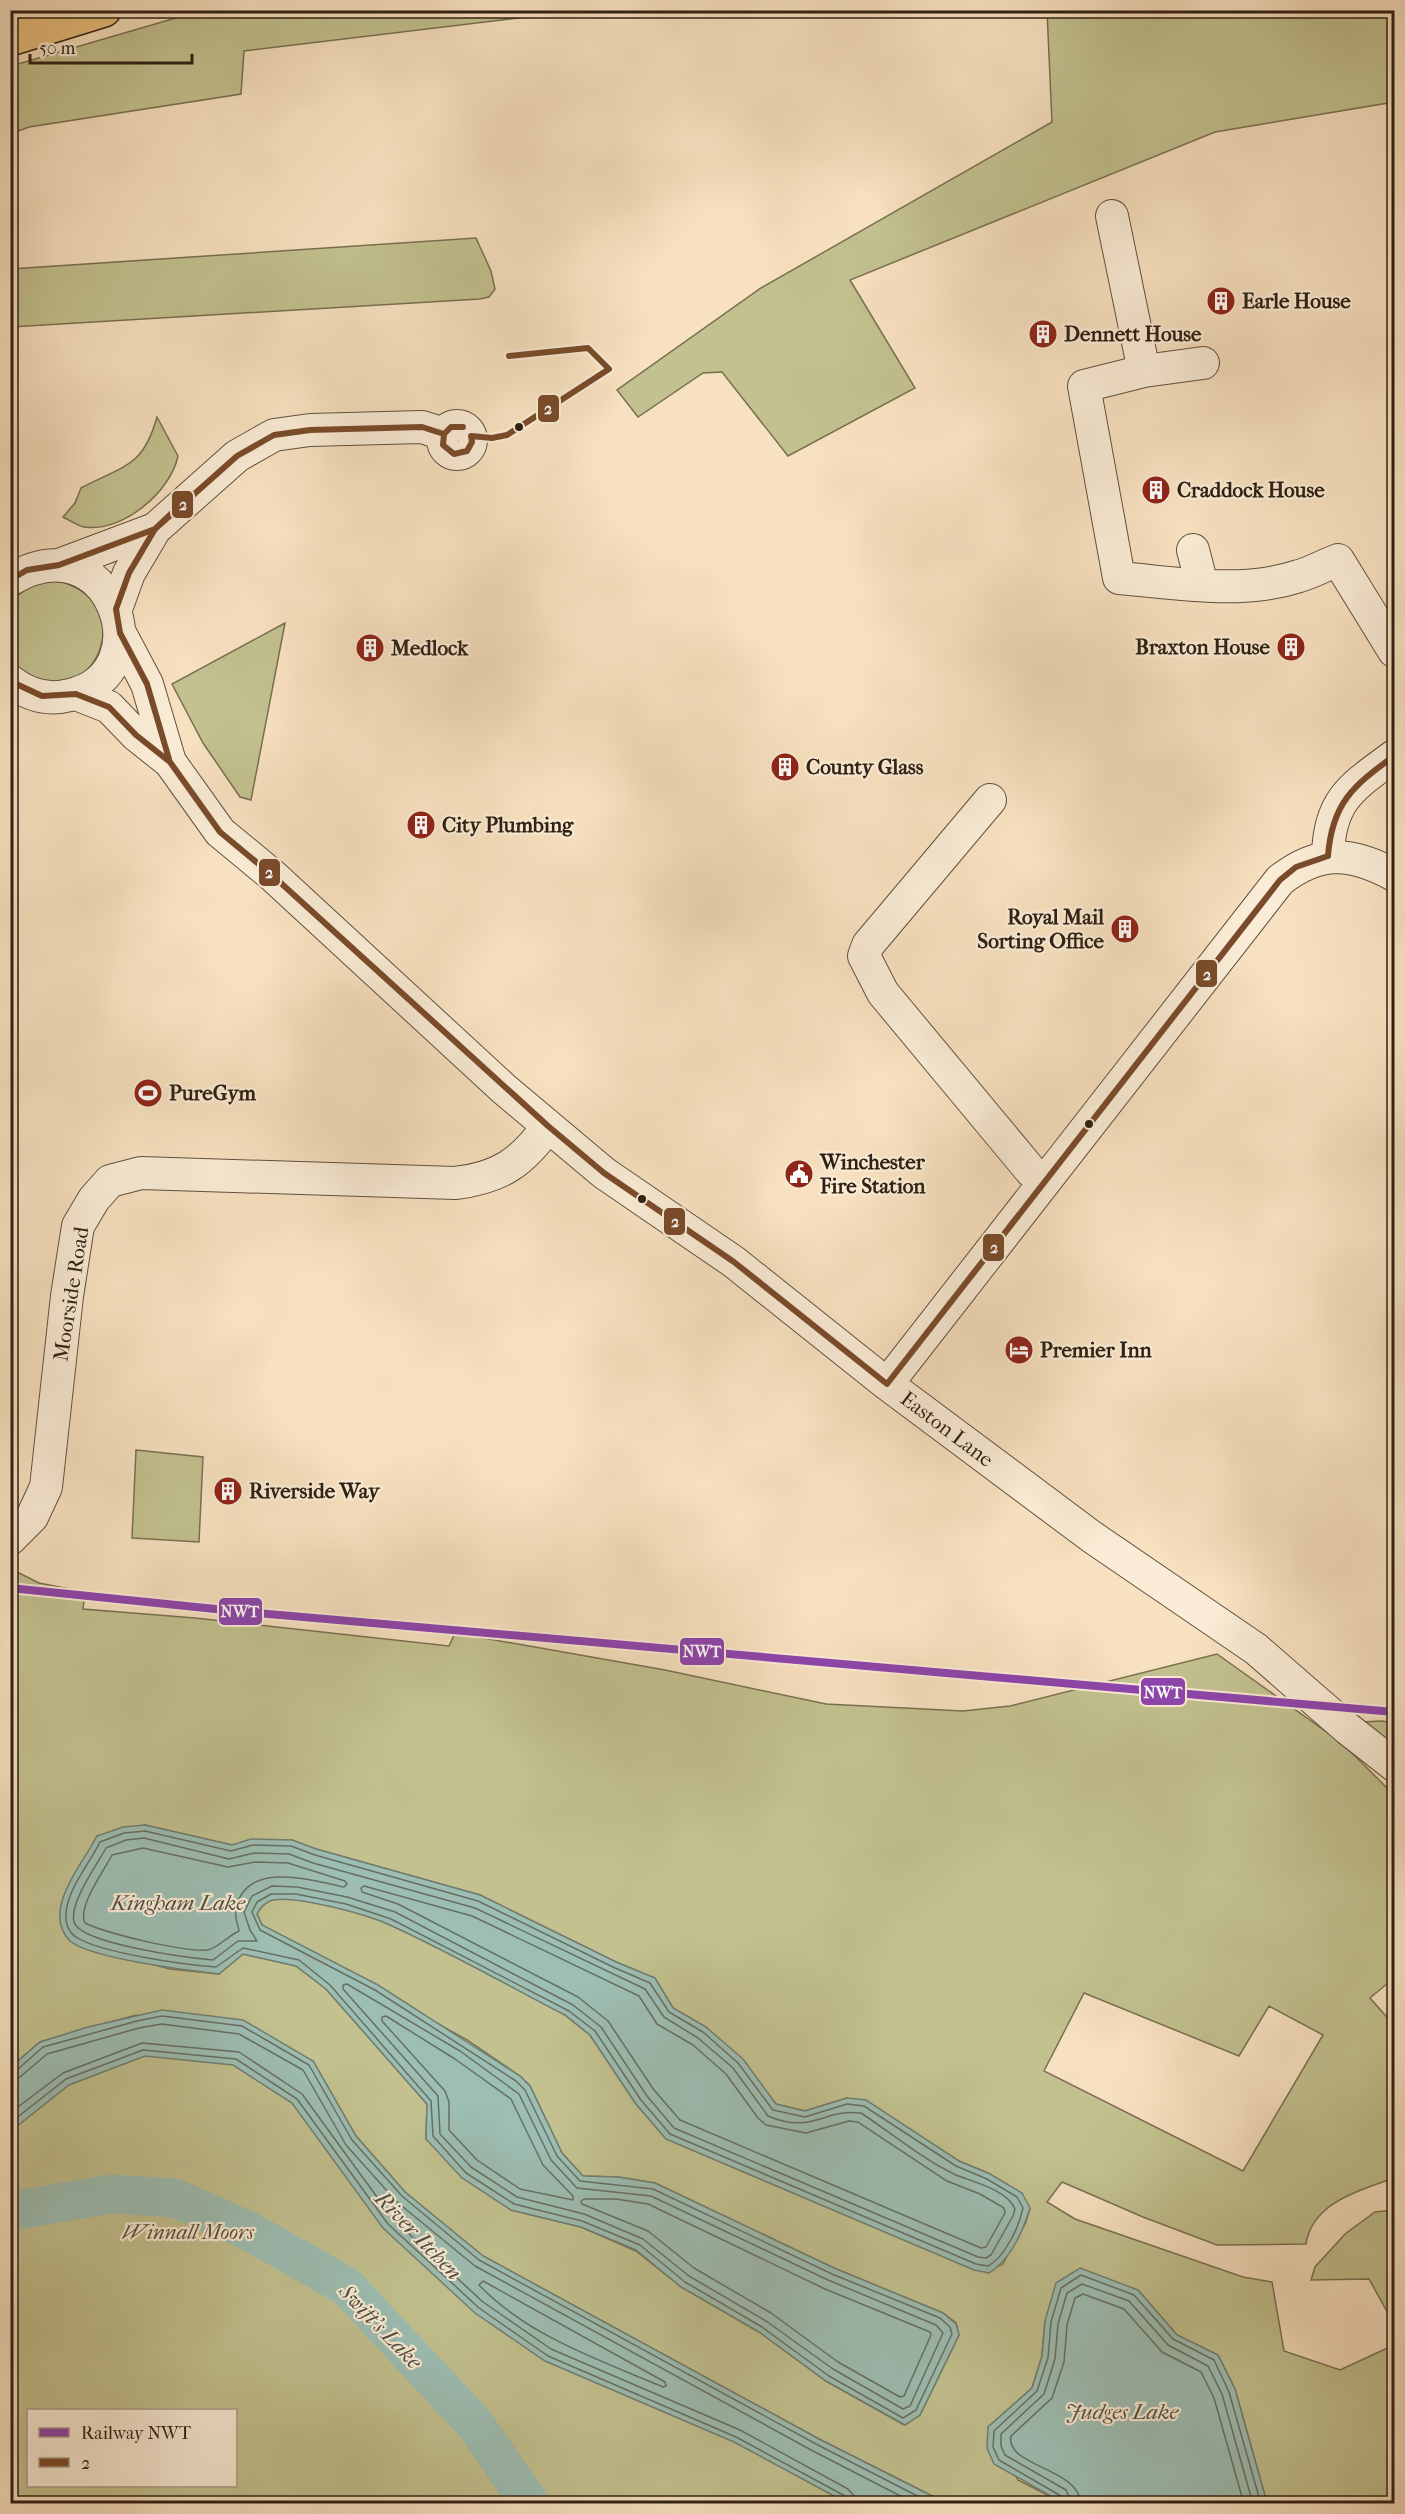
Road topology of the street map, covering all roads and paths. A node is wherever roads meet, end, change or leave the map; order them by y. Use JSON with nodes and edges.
{"nodes":[{"id":1,"x":104,"y":10,"type":"edge"},
{"id":2,"x":10,"y":39,"type":"edge"},
{"id":3,"x":1112,"y":216,"type":"dead end"},
{"id":4,"x":1203,"y":363,"type":"dead end"},
{"id":5,"x":1143,"y":371,"type":"junction"},
{"id":6,"x":444,"y":434,"type":"dead end"},
{"id":7,"x":155,"y":529,"type":"junction"},
{"id":8,"x":1193,"y":550,"type":"dead end"},
{"id":9,"x":59,"y":565,"type":"junction"},
{"id":10,"x":16,"y":573,"type":"edge"},
{"id":11,"x":1202,"y":585,"type":"junction"},
{"id":12,"x":118,"y":621,"type":"junction"},
{"id":13,"x":1395,"y":651,"type":"edge"},
{"id":14,"x":10,"y":681,"type":"edge"},
{"id":15,"x":76,"y":694,"type":"junction"},
{"id":16,"x":1395,"y":756,"type":"edge"},
{"id":17,"x":170,"y":762,"type":"junction"},
{"id":18,"x":990,"y":800,"type":"dead end"},
{"id":19,"x":1328,"y":856,"type":"junction"},
{"id":20,"x":1395,"y":875,"type":"edge"},
{"id":21,"x":548,"y":1126,"type":"junction"},
{"id":22,"x":1043,"y":1181,"type":"junction"},
{"id":23,"x":887,"y":1384,"type":"junction"},
{"id":24,"x":10,"y":1539,"type":"edge"},
{"id":25,"x":1395,"y":1765,"type":"edge"}],
"edges":[{"from":1,"to":2,"type":"highway"},
{"from":3,"to":5,"type":"street"},
{"from":4,"to":5,"type":"street"},
{"from":5,"to":11,"type":"street"},
{"from":6,"to":7,"type":"street"},
{"from":7,"to":9,"type":"street"},
{"from":7,"to":12,"type":"street"},
{"from":8,"to":11,"type":"street"},
{"from":9,"to":10,"type":"street"},
{"from":9,"to":12,"type":"street","name":"Easton Lane"},
{"from":11,"to":13,"type":"street"},
{"from":12,"to":15,"type":"street"},
{"from":12,"to":17,"type":"street","name":"Easton Lane"},
{"from":14,"to":15,"type":"street"},
{"from":15,"to":17,"type":"street","name":"Easton Lane"},
{"from":16,"to":19,"type":"street"},
{"from":17,"to":21,"type":"street","name":"Easton Lane"},
{"from":18,"to":22,"type":"street"},
{"from":19,"to":20,"type":"street"},
{"from":19,"to":22,"type":"street"},
{"from":21,"to":23,"type":"street","name":"Easton Lane"},
{"from":21,"to":24,"type":"street","name":"Moorside Road"},
{"from":22,"to":23,"type":"street"},
{"from":23,"to":25,"type":"street","name":"Easton Lane"}]}
